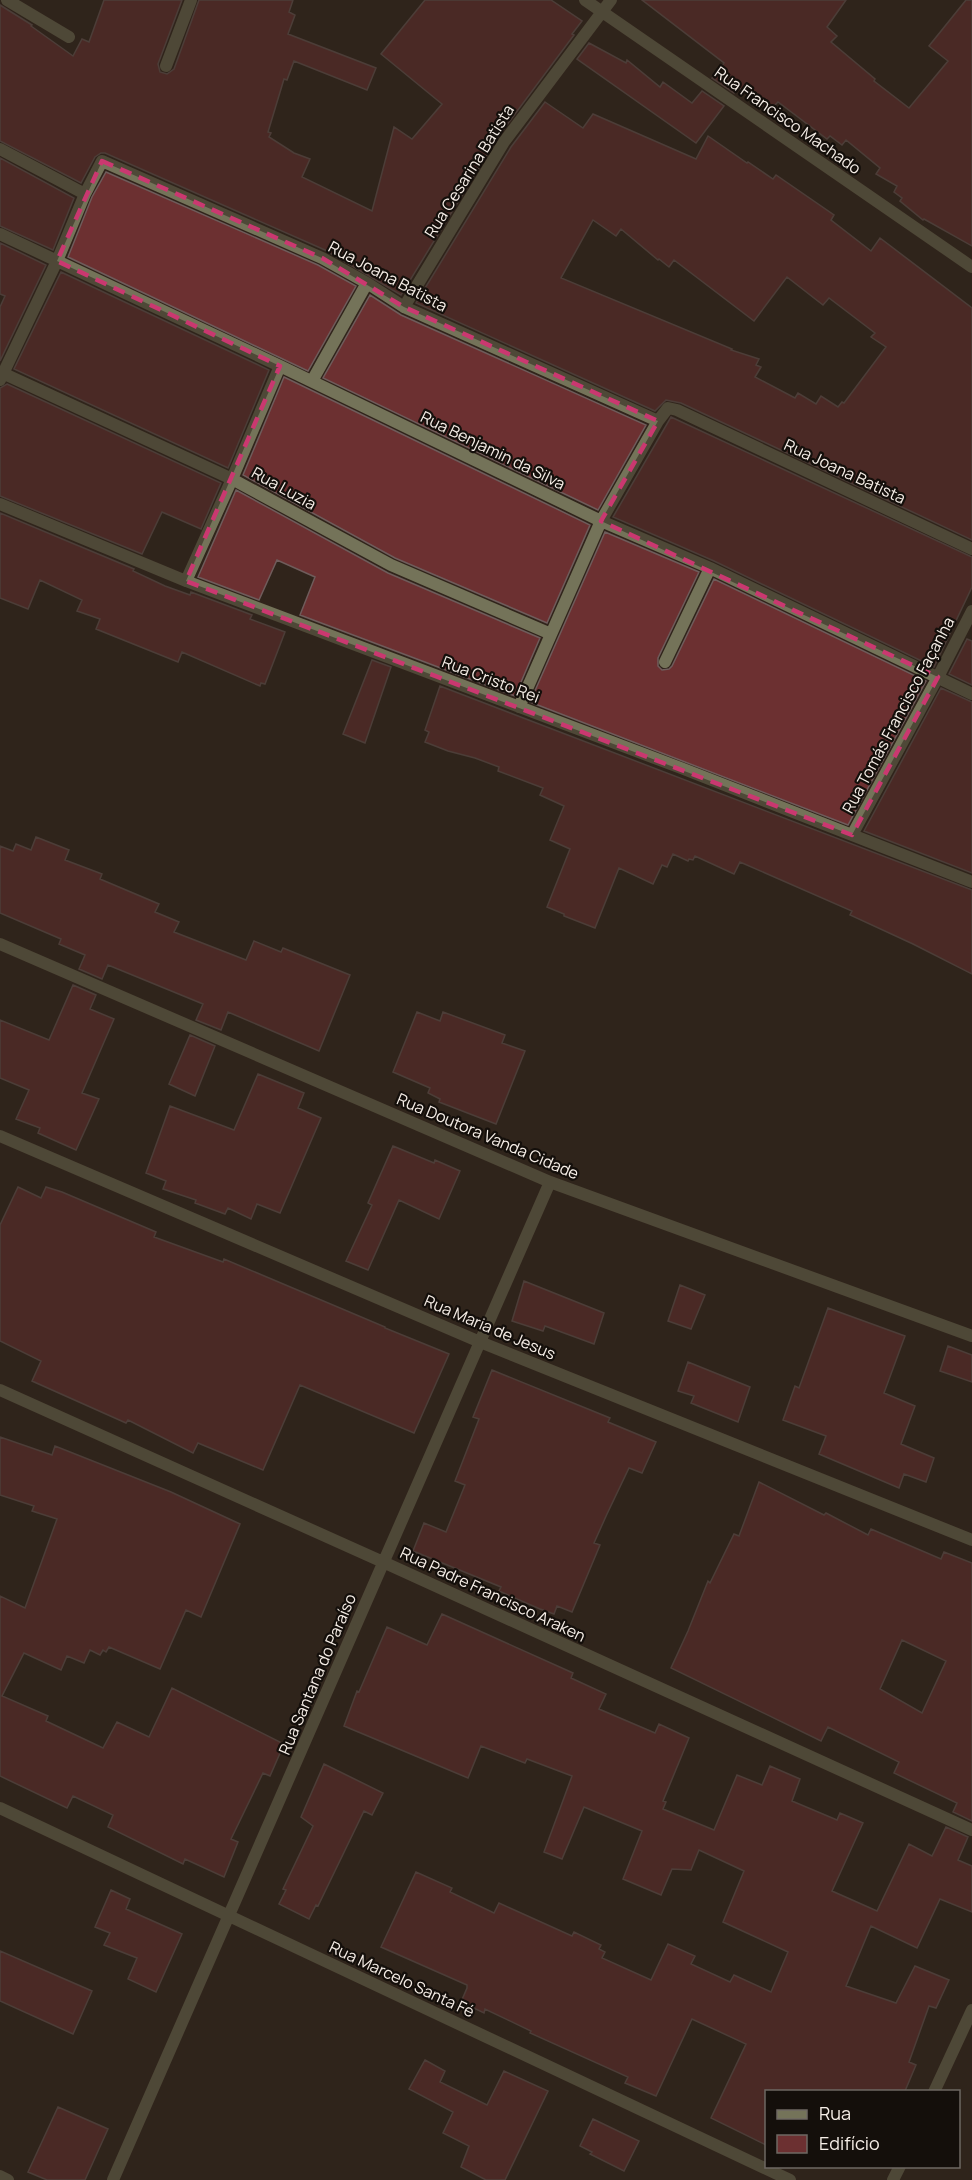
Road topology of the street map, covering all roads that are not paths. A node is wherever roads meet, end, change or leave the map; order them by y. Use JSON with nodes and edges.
{"nodes":[{"id":1,"x":7,"y":0,"type":"edge"},
{"id":2,"x":191,"y":0,"type":"edge"},
{"id":3,"x":585,"y":0,"type":"edge"},
{"id":4,"x":611,"y":0,"type":"edge"},
{"id":5,"x":602,"y":11,"type":"junction"},
{"id":6,"x":69,"y":37,"type":"dead end"},
{"id":7,"x":166,"y":66,"type":"dead end"},
{"id":8,"x":0,"y":149,"type":"edge"},
{"id":9,"x":85,"y":194,"type":"junction"},
{"id":10,"x":0,"y":234,"type":"edge"},
{"id":11,"x":57,"y":261,"type":"junction"},
{"id":12,"x":972,"y":267,"type":"edge"},
{"id":13,"x":368,"y":283,"type":"junction"},
{"id":14,"x":404,"y":307,"type":"junction"},
{"id":15,"x":280,"y":366,"type":"junction"},
{"id":16,"x":1,"y":376,"type":"edge"},
{"id":17,"x":312,"y":381,"type":"junction"},
{"id":18,"x":658,"y":421,"type":"junction"},
{"id":19,"x":232,"y":479,"type":"junction"},
{"id":20,"x":0,"y":504,"type":"edge"},
{"id":21,"x":601,"y":521,"type":"junction"},
{"id":22,"x":972,"y":549,"type":"edge"},
{"id":23,"x":710,"y":568,"type":"junction"},
{"id":24,"x":186,"y":581,"type":"junction"},
{"id":25,"x":972,"y":611,"type":"edge"},
{"id":26,"x":551,"y":634,"type":"junction"},
{"id":27,"x":664,"y":662,"type":"dead end"},
{"id":28,"x":938,"y":677,"type":"junction"},
{"id":29,"x":972,"y":694,"type":"edge"},
{"id":30,"x":519,"y":707,"type":"junction"},
{"id":31,"x":852,"y":835,"type":"junction"},
{"id":32,"x":972,"y":882,"type":"edge"},
{"id":33,"x":0,"y":944,"type":"edge"},
{"id":34,"x":0,"y":1136,"type":"edge"},
{"id":35,"x":550,"y":1182,"type":"junction"},
{"id":36,"x":972,"y":1336,"type":"edge"},
{"id":37,"x":480,"y":1342,"type":"junction"},
{"id":38,"x":0,"y":1390,"type":"edge"},
{"id":39,"x":972,"y":1540,"type":"edge"},
{"id":40,"x":383,"y":1562,"type":"junction"},
{"id":41,"x":0,"y":1808,"type":"edge"},
{"id":42,"x":972,"y":1830,"type":"edge"},
{"id":43,"x":230,"y":1916,"type":"junction"},
{"id":44,"x":972,"y":2010,"type":"edge"},
{"id":45,"x":934,"y":2090,"type":"edge"},
{"id":46,"x":0,"y":2176,"type":"edge"},
{"id":47,"x":8,"y":2180,"type":"edge"},
{"id":48,"x":113,"y":2180,"type":"edge"},
{"id":49,"x":790,"y":2180,"type":"edge"}],
"edges":[{"from":1,"to":6,"type":"street"},
{"from":2,"to":7,"type":"street"},
{"from":3,"to":5,"type":"street","name":"Rua Francisco Machado"},
{"from":4,"to":5,"type":"street","name":"Rua Cesarina Batista"},
{"from":5,"to":12,"type":"street","name":"Rua Francisco Machado"},
{"from":5,"to":14,"type":"street","name":"Rua Cesarina Batista"},
{"from":8,"to":9,"type":"street"},
{"from":9,"to":11,"type":"street"},
{"from":9,"to":13,"type":"street","name":"Rua Joana Batista"},
{"from":10,"to":11,"type":"street","name":"Rua Benjamin da Silva"},
{"from":11,"to":15,"type":"street","name":"Rua Benjamin da Silva"},
{"from":11,"to":16,"type":"street"},
{"from":13,"to":14,"type":"street","name":"Rua Joana Batista"},
{"from":13,"to":17,"type":"street"},
{"from":14,"to":18,"type":"street","name":"Rua Joana Batista"},
{"from":15,"to":17,"type":"street","name":"Rua Benjamin da Silva"},
{"from":15,"to":19,"type":"street"},
{"from":16,"to":19,"type":"street","name":"Rua Luzia"},
{"from":17,"to":21,"type":"street","name":"Rua Benjamin da Silva"},
{"from":18,"to":21,"type":"street"},
{"from":18,"to":22,"type":"street","name":"Rua Joana Batista"},
{"from":19,"to":24,"type":"street"},
{"from":19,"to":26,"type":"street","name":"Rua Luzia"},
{"from":20,"to":24,"type":"street","name":"Rua Cristo Rei"},
{"from":21,"to":23,"type":"street","name":"Rua Benjamin da Silva"},
{"from":21,"to":26,"type":"street"},
{"from":23,"to":27,"type":"street"},
{"from":23,"to":28,"type":"street","name":"Rua Benjamin da Silva"},
{"from":24,"to":30,"type":"street","name":"Rua Cristo Rei"},
{"from":25,"to":28,"type":"street","name":"Rua Tomás Francisco Façanha"},
{"from":26,"to":30,"type":"street"},
{"from":28,"to":29,"type":"street","name":"Rua Benjamin da Silva"},
{"from":28,"to":31,"type":"street","name":"Rua Tomás Francisco Façanha"},
{"from":30,"to":31,"type":"street","name":"Rua Cristo Rei"},
{"from":31,"to":32,"type":"street","name":"Rua Cristo Rei"},
{"from":33,"to":35,"type":"street","name":"Rua Doutora Vanda Cidade"},
{"from":34,"to":37,"type":"street","name":"Rua Maria de Jesus"},
{"from":35,"to":36,"type":"street","name":"Rua Doutora Vanda Cidade"},
{"from":35,"to":37,"type":"street","name":"Rua Santana do Paraíso"},
{"from":37,"to":39,"type":"street","name":"Rua Maria de Jesus"},
{"from":37,"to":40,"type":"street","name":"Rua Santana do Paraíso"},
{"from":38,"to":40,"type":"street","name":"Rua Padre Francisco Araken"},
{"from":40,"to":42,"type":"street","name":"Rua Padre Francisco Araken"},
{"from":40,"to":43,"type":"street","name":"Rua Santana do Paraíso"},
{"from":41,"to":43,"type":"street","name":"Rua Marcelo Santa Fé"},
{"from":43,"to":48,"type":"street","name":"Rua Santana do Paraíso"},
{"from":43,"to":49,"type":"street","name":"Rua Marcelo Santa Fé"},
{"from":44,"to":45,"type":"street"},
{"from":46,"to":47,"type":"street"}]}
